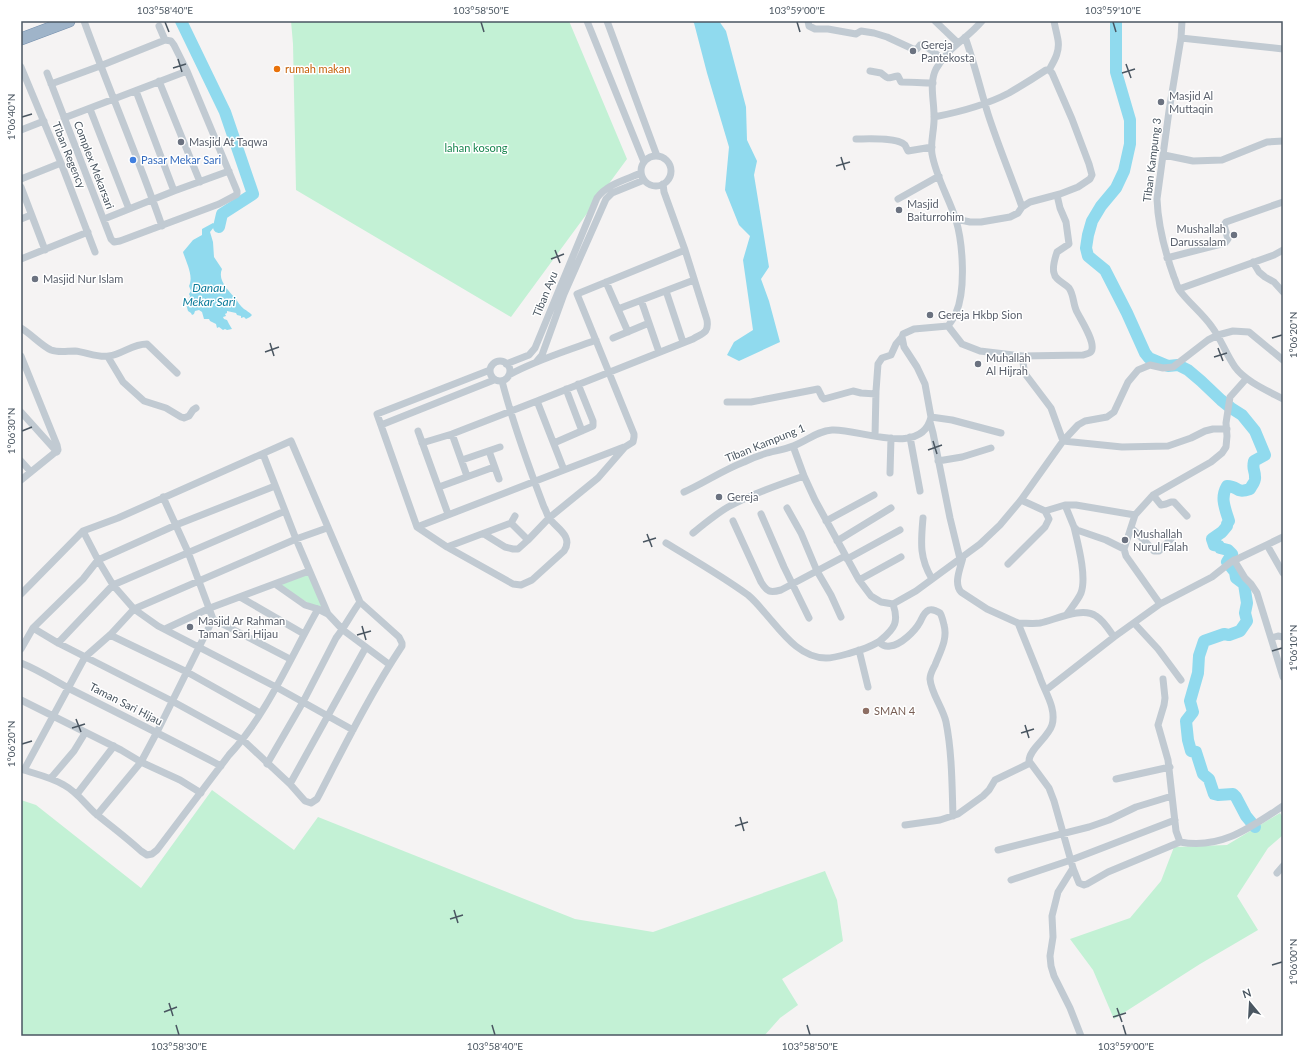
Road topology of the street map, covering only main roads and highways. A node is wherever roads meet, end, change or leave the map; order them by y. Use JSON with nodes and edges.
{"nodes":[{"id":1,"x":69,"y":21,"type":"edge"},
{"id":2,"x":21,"y":39,"type":"edge"}],
"edges":[{"from":1,"to":2,"type":"highway"}]}
